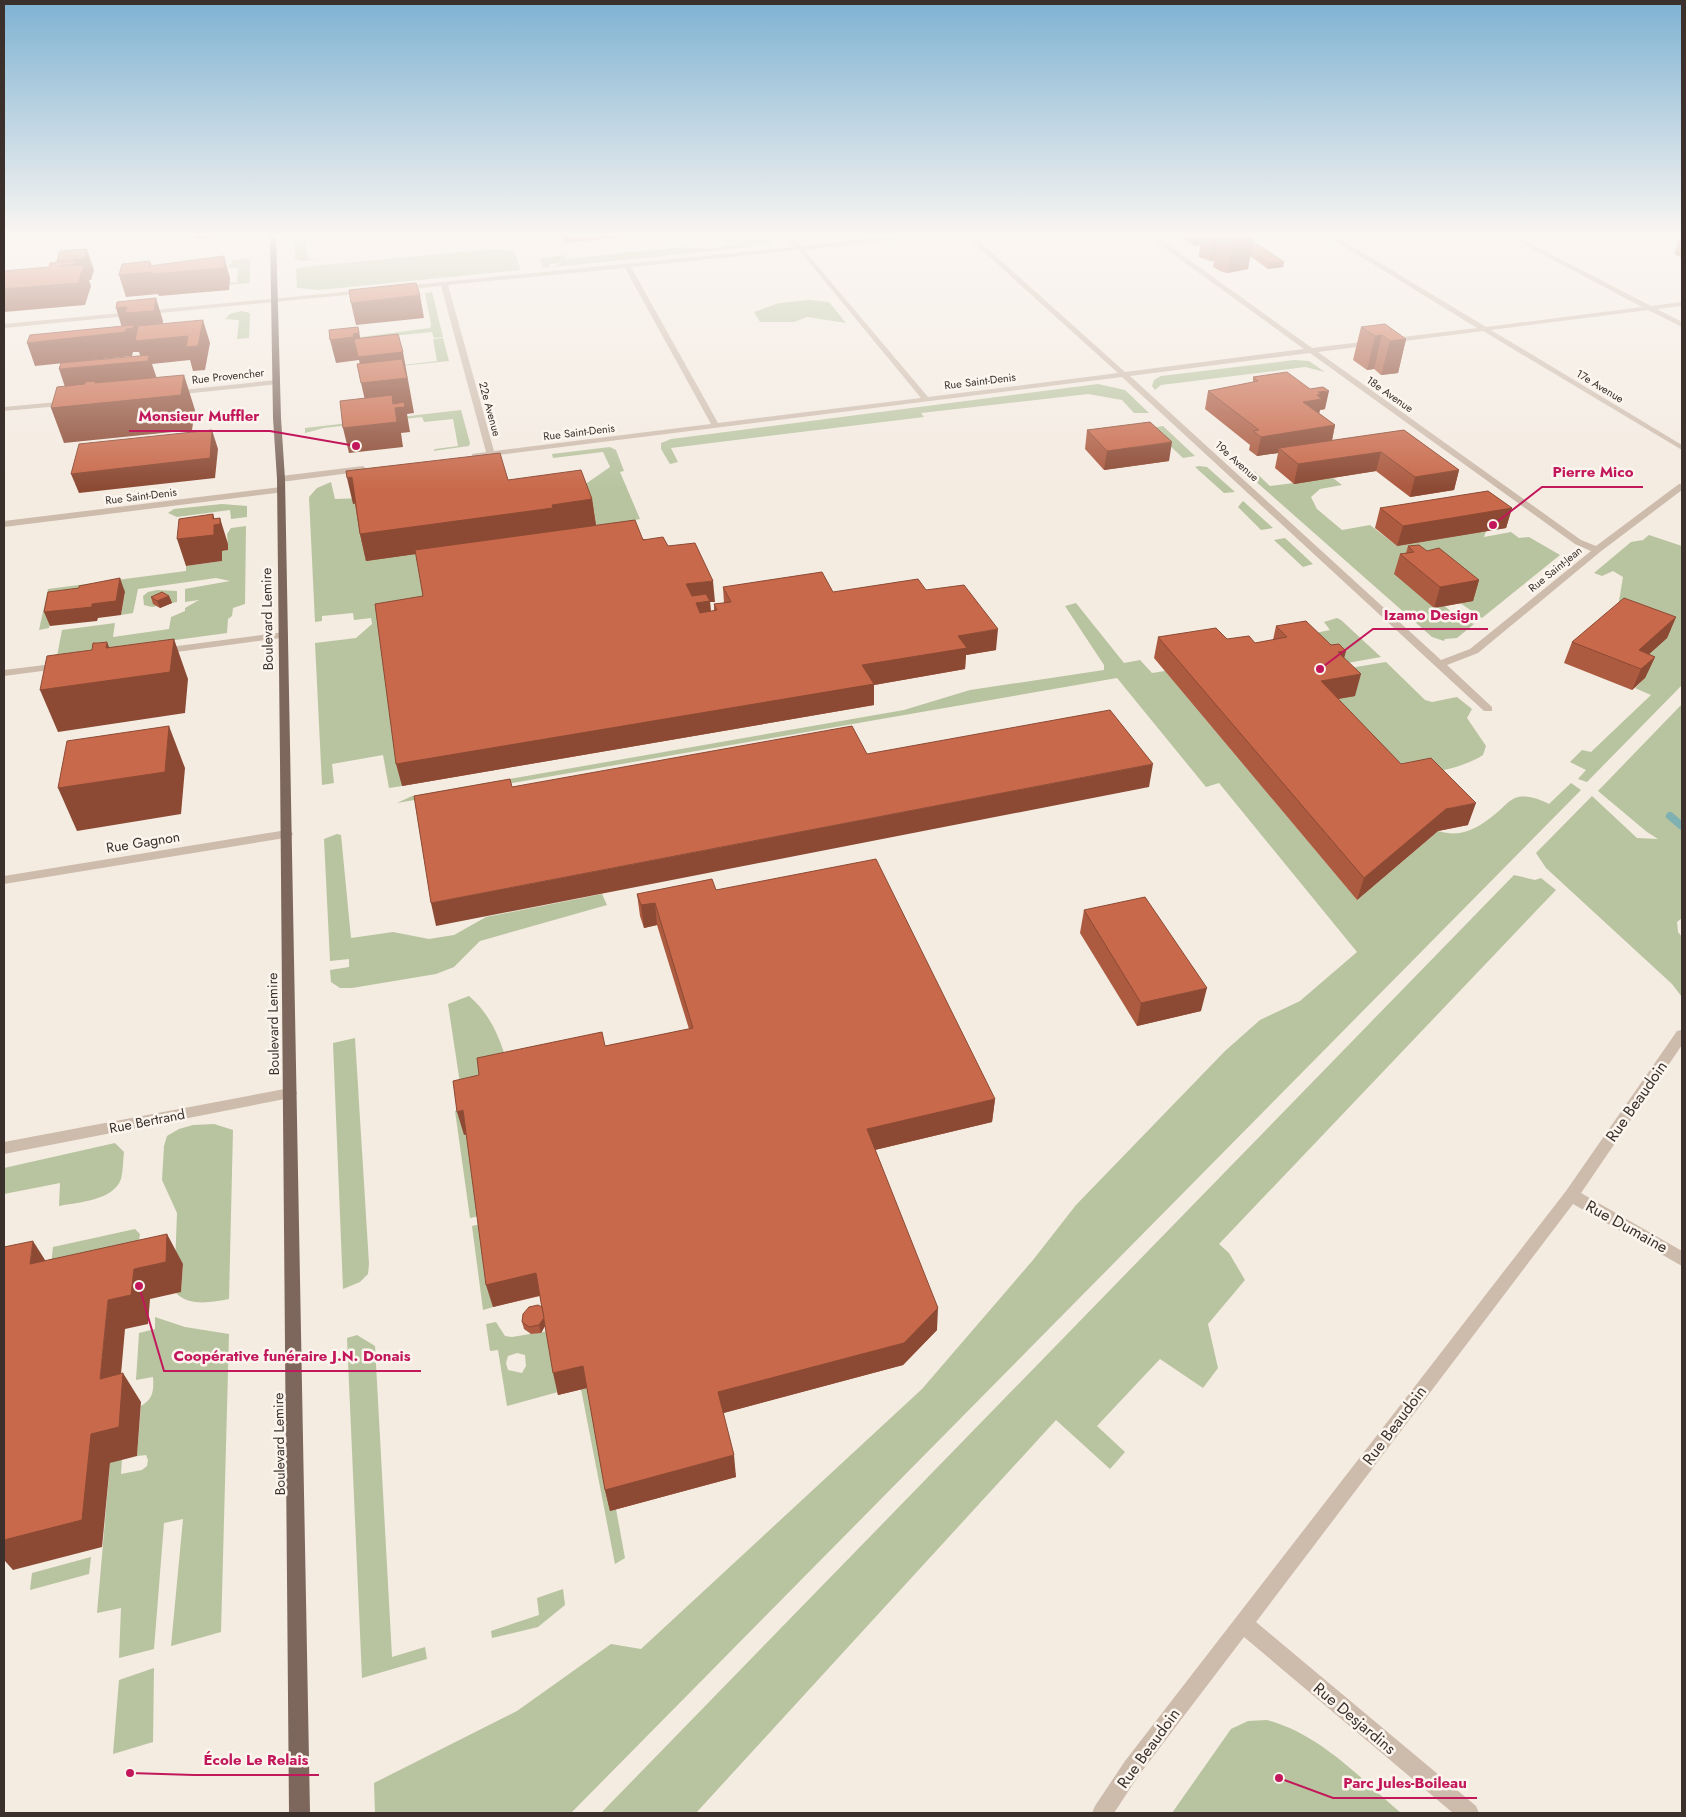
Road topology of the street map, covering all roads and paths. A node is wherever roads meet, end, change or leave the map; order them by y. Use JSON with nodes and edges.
{"nodes":[{"id":1,"x":82,"y":319,"type":"edge"},
{"id":2,"x":274,"y":319,"type":"edge"},
{"id":3,"x":454,"y":319,"type":"edge"},
{"id":4,"x":656,"y":319,"type":"edge"},
{"id":5,"x":859,"y":319,"type":"edge"},
{"id":6,"x":1062,"y":319,"type":"edge"},
{"id":7,"x":1266,"y":319,"type":"edge"},
{"id":8,"x":1468,"y":319,"type":"edge"},
{"id":9,"x":1560,"y":319,"type":"edge"},
{"id":10,"x":1670,"y":319,"type":"edge"},
{"id":11,"x":1682,"y":325,"type":"edge"},
{"id":12,"x":4,"y":326,"type":"edge"},
{"id":13,"x":1483,"y":328,"type":"junction"},
{"id":14,"x":1309,"y":350,"type":"junction"},
{"id":15,"x":1124,"y":374,"type":"junction"},
{"id":16,"x":276,"y":382,"type":"junction"},
{"id":17,"x":160,"y":394,"type":"edge"},
{"id":18,"x":926,"y":399,"type":"junction"},
{"id":19,"x":78,"y":402,"type":"edge"},
{"id":20,"x":4,"y":409,"type":"edge"},
{"id":21,"x":716,"y":426,"type":"junction"},
{"id":22,"x":1682,"y":448,"type":"edge"},
{"id":23,"x":491,"y":454,"type":"junction"},
{"id":24,"x":470,"y":456,"type":"edge"},
{"id":25,"x":369,"y":469,"type":"edge"},
{"id":26,"x":281,"y":484,"type":"junction"},
{"id":27,"x":1682,"y":486,"type":"edge"},
{"id":28,"x":4,"y":524,"type":"edge"},
{"id":29,"x":1597,"y":550,"type":"junction"},
{"id":30,"x":284,"y":634,"type":"junction"},
{"id":31,"x":154,"y":652,"type":"edge"},
{"id":32,"x":71,"y":664,"type":"edge"},
{"id":33,"x":1440,"y":664,"type":"junction"},
{"id":34,"x":4,"y":673,"type":"edge"},
{"id":35,"x":1488,"y":709,"type":"dead end"},
{"id":36,"x":287,"y":834,"type":"junction"},
{"id":37,"x":4,"y":880,"type":"edge"},
{"id":38,"x":1682,"y":1035,"type":"edge"},
{"id":39,"x":290,"y":1093,"type":"junction"},
{"id":40,"x":4,"y":1148,"type":"edge"},
{"id":41,"x":1571,"y":1195,"type":"junction"},
{"id":42,"x":1682,"y":1258,"type":"edge"},
{"id":43,"x":1242,"y":1623,"type":"junction"},
{"id":44,"x":300,"y":1813,"type":"edge"},
{"id":45,"x":1102,"y":1813,"type":"edge"},
{"id":46,"x":1469,"y":1813,"type":"edge"}],
"edges":[{"from":1,"to":12,"type":"street"},
{"from":2,"to":16,"type":"main road","name":"Boulevard Lemire"},
{"from":3,"to":23,"type":"street","name":"22e Avenue"},
{"from":4,"to":21,"type":"street"},
{"from":5,"to":18,"type":"street"},
{"from":6,"to":15,"type":"street","name":"19e Avenue"},
{"from":7,"to":14,"type":"street","name":"18e Avenue"},
{"from":8,"to":13,"type":"street","name":"17e Avenue"},
{"from":9,"to":13,"type":"street","name":"Rue Saint-Denis"},
{"from":10,"to":11,"type":"street"},
{"from":13,"to":14,"type":"street","name":"Rue Saint-Denis"},
{"from":13,"to":22,"type":"street","name":"17e Avenue"},
{"from":14,"to":15,"type":"street","name":"Rue Saint-Denis"},
{"from":14,"to":29,"type":"street","name":"18e Avenue"},
{"from":15,"to":18,"type":"street","name":"Rue Saint-Denis"},
{"from":15,"to":33,"type":"street","name":"19e Avenue"},
{"from":16,"to":17,"type":"street","name":"Rue Provencher"},
{"from":16,"to":26,"type":"main road","name":"Boulevard Lemire"},
{"from":18,"to":21,"type":"street","name":"Rue Saint-Denis"},
{"from":19,"to":20,"type":"street"},
{"from":21,"to":23,"type":"street","name":"Rue Saint-Denis"},
{"from":23,"to":24,"type":"street","name":"Rue Saint-Denis"},
{"from":25,"to":26,"type":"street","name":"Rue Saint-Denis"},
{"from":26,"to":28,"type":"street","name":"Rue Saint-Denis"},
{"from":26,"to":30,"type":"main road","name":"Boulevard Lemire"},
{"from":27,"to":29,"type":"street","name":"Rue Saint-Jean"},
{"from":29,"to":33,"type":"street","name":"Rue Saint-Jean"},
{"from":30,"to":31,"type":"street"},
{"from":30,"to":36,"type":"main road","name":"Boulevard Lemire"},
{"from":32,"to":34,"type":"street"},
{"from":33,"to":35,"type":"street","name":"19e Avenue"},
{"from":36,"to":37,"type":"street","name":"Rue Gagnon"},
{"from":36,"to":39,"type":"main road","name":"Boulevard Lemire"},
{"from":38,"to":41,"type":"street","name":"Rue Beaudoin"},
{"from":39,"to":40,"type":"street","name":"Rue Bertrand"},
{"from":39,"to":44,"type":"main road","name":"Boulevard Lemire"},
{"from":41,"to":42,"type":"street","name":"Rue Dumaine"},
{"from":41,"to":43,"type":"street","name":"Rue Beaudoin"},
{"from":43,"to":45,"type":"street","name":"Rue Beaudoin"},
{"from":43,"to":46,"type":"street","name":"Rue Desjardins"}]}
